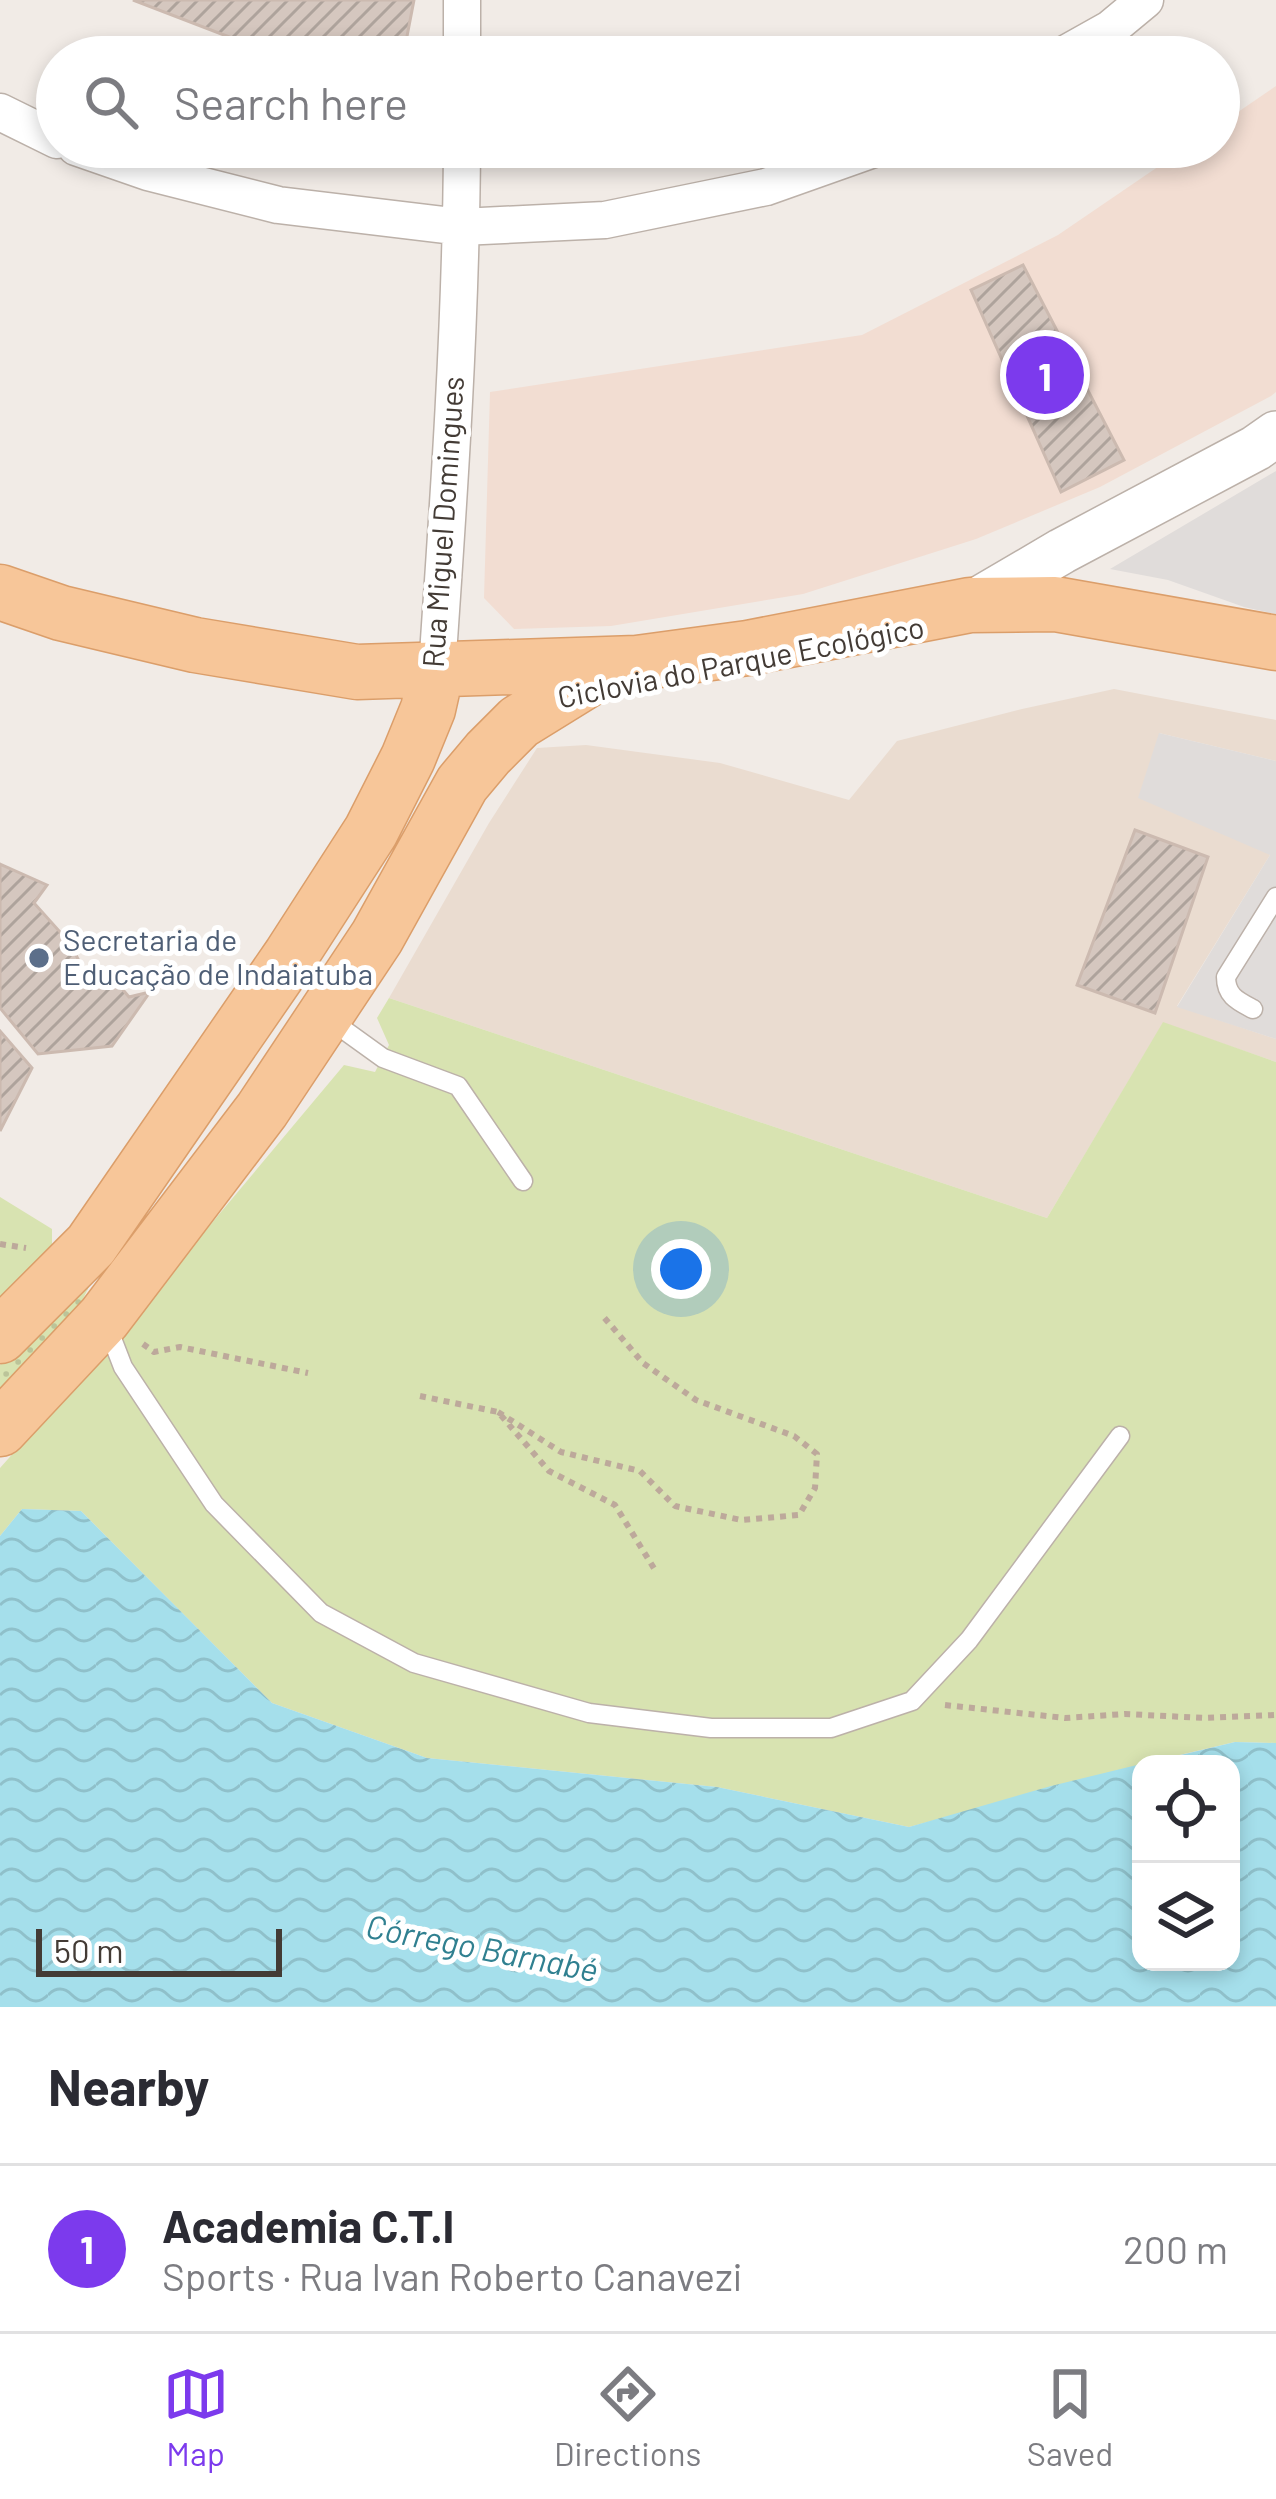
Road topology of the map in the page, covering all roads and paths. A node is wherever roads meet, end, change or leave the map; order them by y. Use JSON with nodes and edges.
{"nodes":[{"id":1,"x":462,"y":0,"type":"edge"},
{"id":2,"x":1145,"y":0,"type":"edge"},
{"id":3,"x":462,"y":36,"type":"edge"},
{"id":4,"x":1096,"y":36,"type":"edge"},
{"id":5,"x":0,"y":112,"type":"edge"},
{"id":6,"x":36,"y":130,"type":"edge"},
{"id":7,"x":136,"y":168,"type":"edge"},
{"id":8,"x":462,"y":168,"type":"edge"},
{"id":9,"x":820,"y":168,"type":"edge"},
{"id":10,"x":461,"y":227,"type":"junction"},
{"id":11,"x":1276,"y":434,"type":"edge"},
{"id":12,"x":0,"y":592,"type":"edge"},
{"id":13,"x":970,"y":605,"type":"junction"},
{"id":14,"x":1276,"y":643,"type":"edge"},
{"id":15,"x":610,"y":666,"type":"junction"},
{"id":16,"x":436,"y":670,"type":"junction"},
{"id":17,"x":1276,"y":897,"type":"edge"},
{"id":18,"x":1253,"y":1009,"type":"dead end"},
{"id":19,"x":325,"y":1016,"type":"junction"},
{"id":20,"x":523,"y":1181,"type":"dead end"},
{"id":21,"x":602,"y":1315,"type":"dead end"},
{"id":22,"x":104,"y":1318,"type":"junction"},
{"id":23,"x":0,"y":1336,"type":"edge"},
{"id":24,"x":308,"y":1373,"type":"dead end"},
{"id":25,"x":420,"y":1396,"type":"dead end"},
{"id":26,"x":498,"y":1412,"type":"junction"},
{"id":27,"x":0,"y":1429,"type":"edge"},
{"id":28,"x":1120,"y":1436,"type":"dead end"},
{"id":29,"x":655,"y":1570,"type":"dead end"},
{"id":30,"x":911,"y":1701,"type":"junction"},
{"id":31,"x":1276,"y":1715,"type":"edge"}],
"edges":[{"from":1,"to":3,"type":"street"},
{"from":2,"to":4,"type":"street"},
{"from":5,"to":6,"type":"street"},
{"from":7,"to":10,"type":"street"},
{"from":8,"to":10,"type":"street","name":"Rua Miguel Domingues"},
{"from":9,"to":10,"type":"street"},
{"from":10,"to":16,"type":"street","name":"Rua Miguel Domingues"},
{"from":11,"to":13,"type":"street"},
{"from":12,"to":16,"type":"main road"},
{"from":13,"to":14,"type":"main road"},
{"from":13,"to":15,"type":"main road"},
{"from":15,"to":16,"type":"main road"},
{"from":15,"to":19,"type":"main road"},
{"from":16,"to":23,"type":"main road","name":"Rua Miguel Domingues"},
{"from":17,"to":18,"type":"lane"},
{"from":19,"to":20,"type":"lane"},
{"from":19,"to":22,"type":"main road"},
{"from":21,"to":26,"type":"path"},
{"from":22,"to":24,"type":"path"},
{"from":22,"to":27,"type":"main road"},
{"from":22,"to":30,"type":"lane"},
{"from":25,"to":26,"type":"path"},
{"from":26,"to":29,"type":"path"},
{"from":28,"to":30,"type":"lane"},
{"from":30,"to":31,"type":"path"}]}
